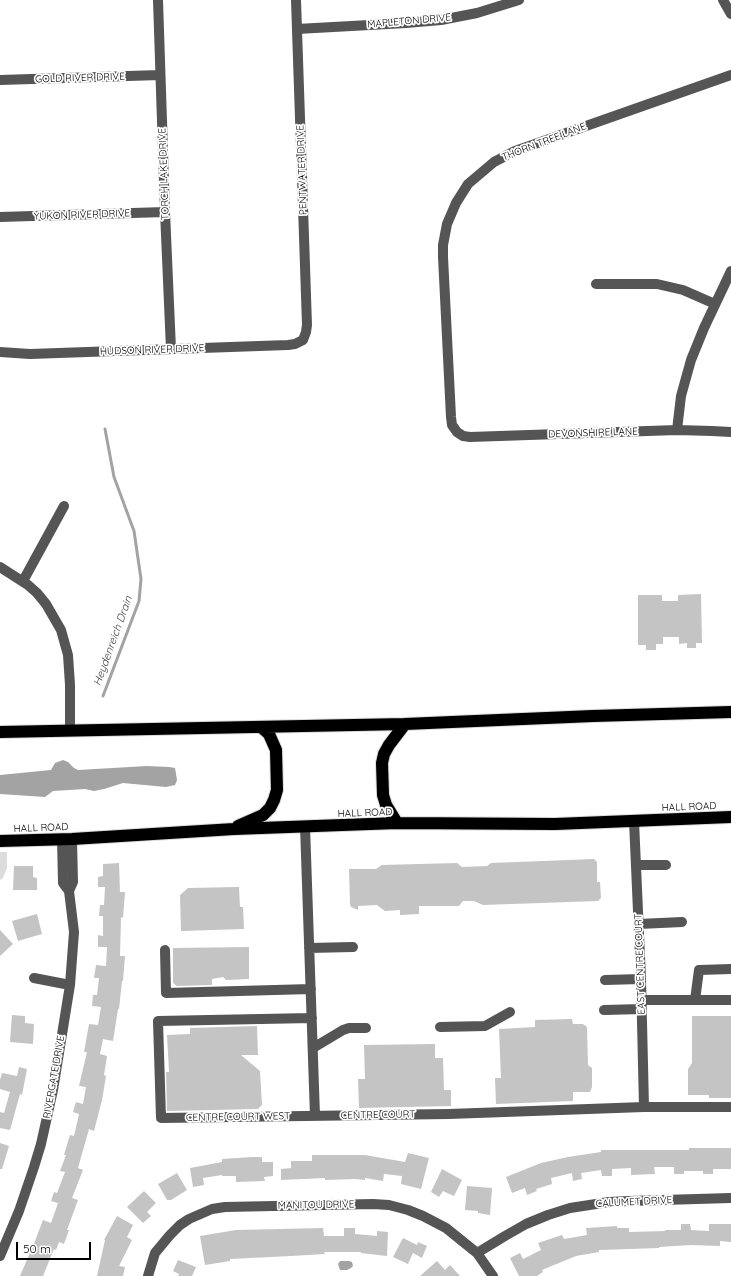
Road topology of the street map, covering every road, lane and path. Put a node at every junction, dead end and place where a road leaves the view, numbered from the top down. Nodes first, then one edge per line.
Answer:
1 (158, 0) edge
2 (296, 0) edge
3 (519, 0) edge
4 (723, 0) edge
5 (731, 14) edge
6 (297, 28) junction
7 (160, 75) junction
8 (731, 75) edge
9 (0, 80) edge
10 (165, 212) junction
11 (0, 218) edge
12 (731, 271) edge
13 (596, 284) dead end
14 (715, 304) junction
15 (303, 340) joint
16 (171, 349) junction
17 (0, 352) edge
18 (677, 430) junction
19 (457, 432) joint
20 (731, 432) edge
21 (64, 506) dead end
22 (0, 567) edge
23 (23, 581) junction
24 (731, 712) edge
25 (405, 724) junction
26 (260, 727) junction
27 (70, 730) junction
28 (0, 732) edge
29 (731, 817) edge
30 (634, 821) junction
31 (397, 824) junction
32 (305, 826) junction
33 (234, 829) junction
34 (67, 839) junction
35 (0, 841) edge
36 (666, 864) dead end
37 (636, 865) junction
38 (682, 922) dead end
39 (639, 924) junction
40 (353, 947) dead end
41 (309, 948) junction
42 (165, 950) dead end
43 (731, 969) edge
44 (34, 978) dead end
45 (641, 979) junction
46 (605, 980) dead end
47 (70, 984) junction
48 (311, 989) junction
49 (695, 1000) junction
50 (731, 1000) edge
51 (642, 1004) junction
52 (604, 1010) dead end
53 (510, 1012) dead end
54 (312, 1018) junction
55 (440, 1027) dead end
56 (366, 1028) dead end
57 (313, 1048) junction
58 (644, 1107) junction
59 (731, 1107) edge
60 (314, 1116) junction
61 (731, 1198) edge
62 (477, 1253) junction
63 (0, 1256) edge
64 (148, 1276) edge
65 (493, 1276) edge

1 - 7 street, TORCH LAKE DRIVE
2 - 6 street, PENTWATER DRIVE
3 - 6 street, MAPLETON DRIVE
4 - 5 street
6 - 15 street, PENTWATER DRIVE
7 - 9 street, GOLD RIVER DRIVE
7 - 10 street, TORCH LAKE DRIVE
8 - 19 street, THORN TREE LANE
10 - 11 street, YUKON RIVER DRIVE
10 - 16 street, TORCH LAKE DRIVE
12 - 14 street
13 - 14 street
14 - 18 street
15 - 16 street, HUDSON RIVER DRIVE
16 - 17 street, HUDSON RIVER DRIVE
18 - 19 street, DEVONSHIRE LANE
18 - 20 street, DEVONSHIRE LANE
21 - 23 street
22 - 23 street
23 - 27 street
24 - 25 highway
25 - 26 highway
25 - 31 highway
26 - 27 highway
26 - 33 highway
27 - 28 highway
29 - 30 highway, HALL ROAD
30 - 31 highway, HALL ROAD
30 - 37 street, EAST CENTRE COURT
31 - 32 highway, HALL ROAD
32 - 33 highway, HALL ROAD
32 - 41 street
33 - 34 highway, HALL ROAD
34 - 35 highway, HALL ROAD
34 - 47 street, RIVERGATE DRIVE
36 - 37 street
37 - 39 street, EAST CENTRE COURT
38 - 39 street
39 - 45 street, EAST CENTRE COURT
40 - 41 street
41 - 48 street
42 - 48 street
43 - 49 street
44 - 47 street
45 - 46 street
45 - 51 street, EAST CENTRE COURT
47 - 63 street, RIVERGATE DRIVE
48 - 54 street
49 - 50 street
49 - 51 street
51 - 52 street
51 - 58 street, EAST CENTRE COURT
53 - 55 street
54 - 57 street
54 - 60 street, CENTRE COURT WEST
56 - 57 street
57 - 60 street
58 - 59 street, CENTRE COURT
58 - 60 street, CENTRE COURT
61 - 62 street, CALUMET DRIVE
62 - 64 street, MANITOU DRIVE
62 - 65 street, MANITOU DRIVE

